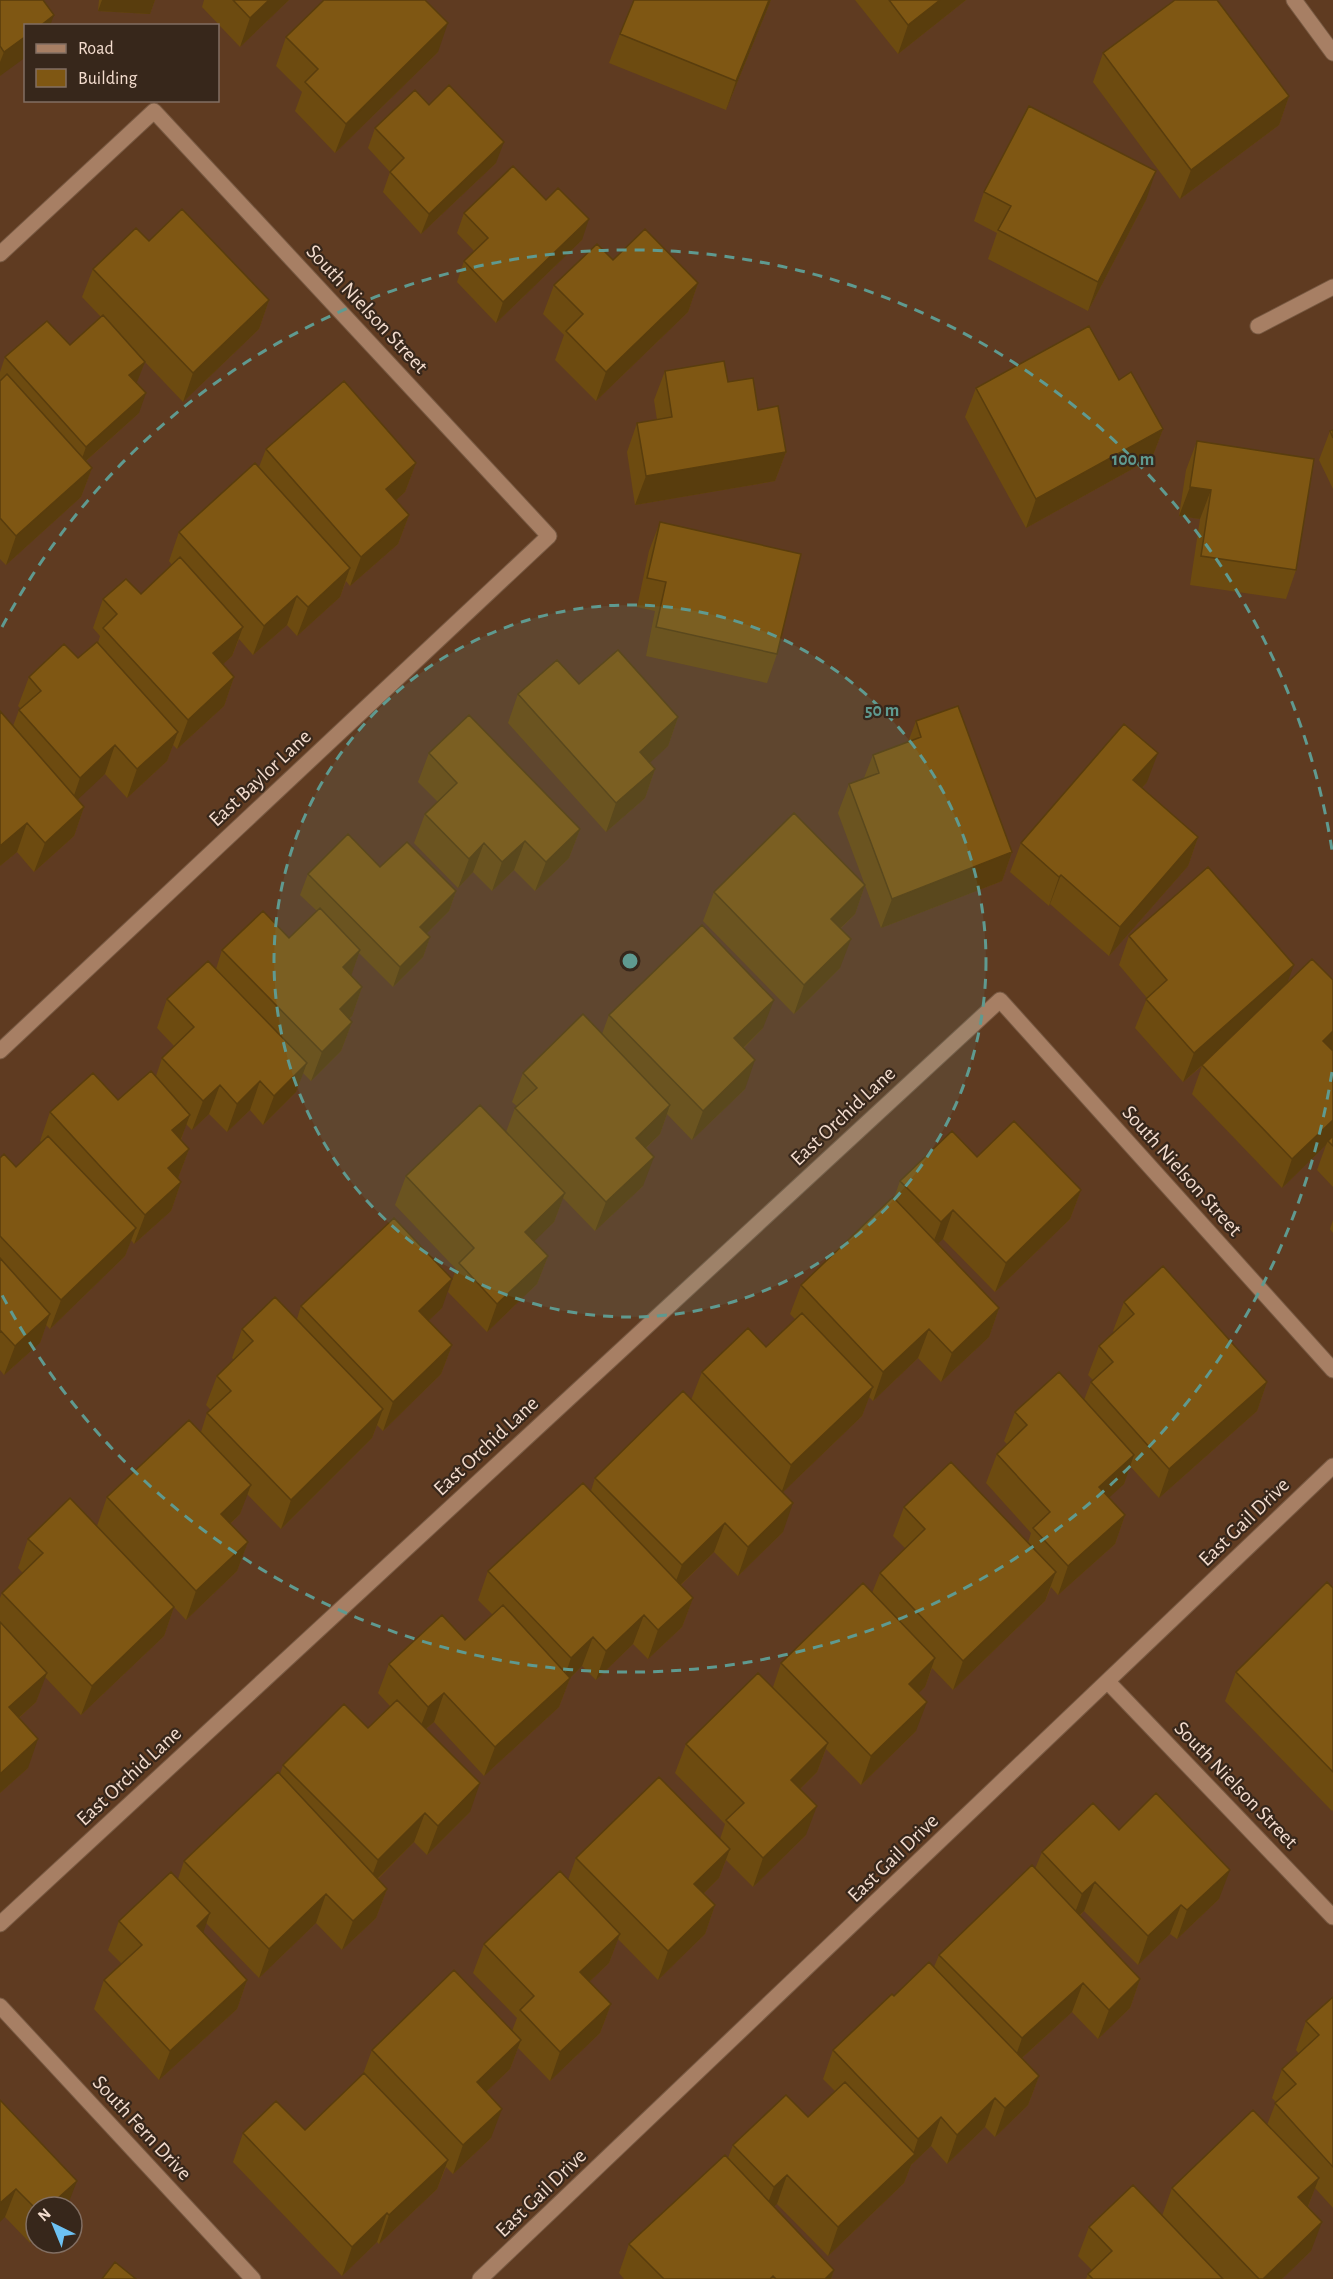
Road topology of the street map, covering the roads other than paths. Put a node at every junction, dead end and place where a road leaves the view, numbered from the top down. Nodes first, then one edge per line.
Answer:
1 (1294, 0) edge
2 (1333, 53) edge
3 (0, 254) edge
4 (1333, 287) edge
5 (1258, 326) dead end
6 (549, 536) joint
7 (1000, 1000) joint
8 (0, 1051) edge
9 (1333, 1370) edge
10 (1333, 1466) edge
11 (1108, 1682) junction
12 (1333, 1917) edge
13 (0, 1924) edge
14 (0, 2006) edge
15 (253, 2279) edge
16 (480, 2279) edge

1 - 2 street
3 - 6 street, South Nielson Street
4 - 5 street
6 - 8 street, East Baylor Lane
7 - 9 street, South Nielson Street
7 - 13 street, East Orchid Lane
10 - 11 street, East Gail Drive
11 - 12 street, South Nielson Street
11 - 16 street, East Gail Drive
14 - 15 street, South Fern Drive

